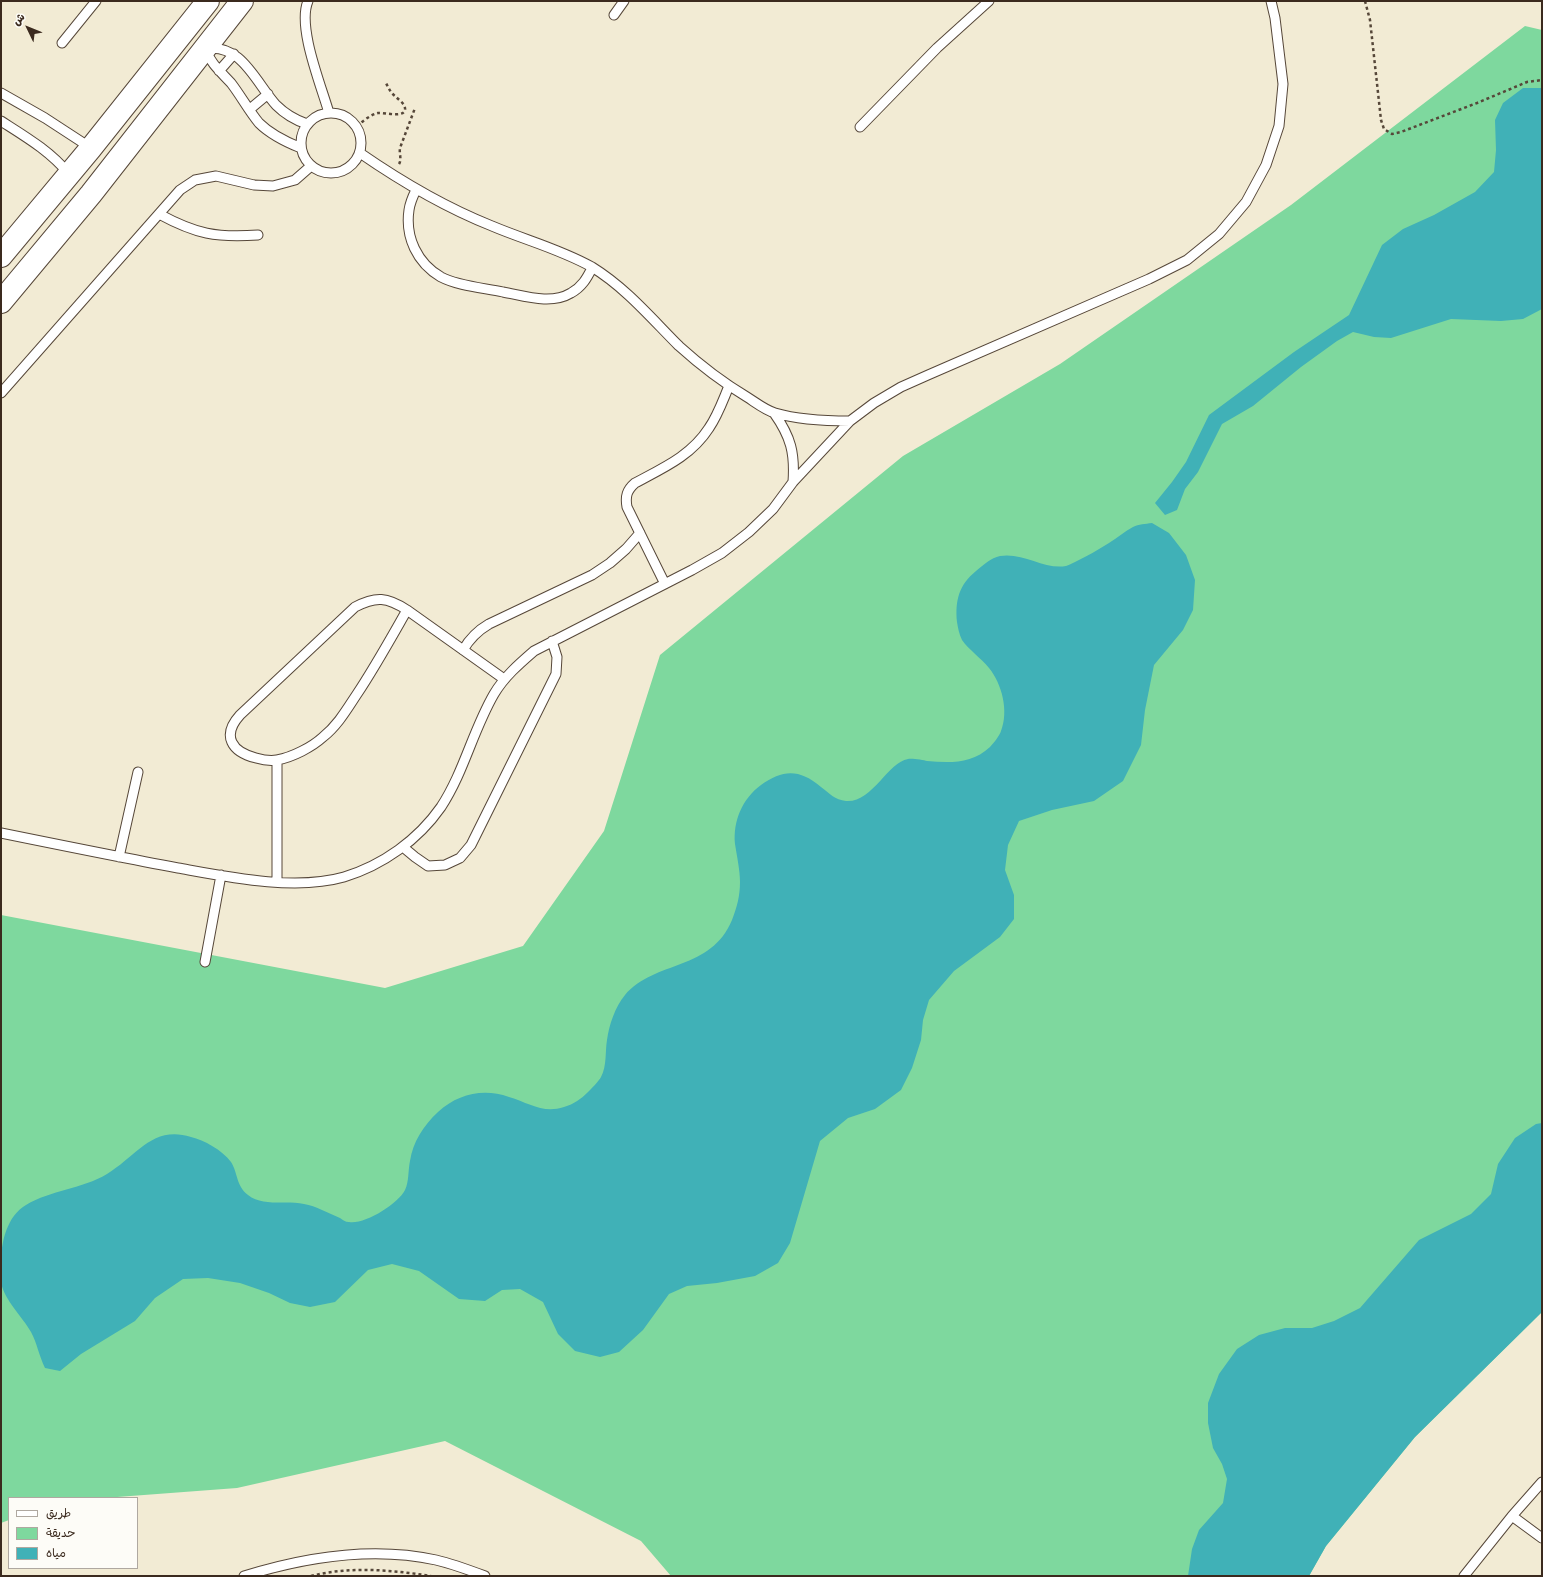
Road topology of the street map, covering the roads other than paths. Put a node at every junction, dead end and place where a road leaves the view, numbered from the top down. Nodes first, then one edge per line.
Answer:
1 (96, 1) edge
2 (208, 1) edge
3 (242, 1) edge
4 (308, 1) edge
5 (624, 1) edge
6 (989, 1) edge
7 (1271, 1) edge
8 (614, 15) dead end
9 (184, 32) junction
10 (62, 44) dead end
11 (205, 49) junction
12 (234, 54) junction
13 (219, 71) junction
14 (1, 93) edge
15 (268, 94) junction
16 (250, 109) junction
17 (329, 113) junction
18 (1, 121) edge
19 (307, 124) junction
20 (860, 127) dead end
21 (92, 148) junction
22 (301, 148) junction
23 (360, 153) junction
24 (311, 166) junction
25 (70, 174) junction
26 (416, 190) junction
27 (159, 214) junction
28 (258, 235) dead end
29 (1, 256) edge
30 (592, 268) junction
31 (1, 302) edge
32 (729, 386) junction
33 (1, 393) edge
34 (774, 413) junction
35 (850, 421) junction
36 (793, 482) junction
37 (640, 533) junction
38 (665, 584) junction
39 (407, 610) junction
40 (552, 641) junction
41 (463, 650) junction
42 (504, 679) junction
43 (277, 760) junction
44 (138, 772) dead end
45 (1, 834) edge
46 (403, 847) junction
47 (120, 857) junction
48 (221, 875) junction
49 (277, 882) junction
50 (205, 962) dead end
51 (1542, 1482) edge
52 (1512, 1516) junction
53 (1542, 1538) edge
54 (244, 1576) edge
55 (485, 1576) edge
56 (1464, 1576) edge

1 - 10 lane
2 - 9 street
3 - 11 street
4 - 17 lane
5 - 8 lane
6 - 20 lane
7 - 35 lane
9 - 11 street
9 - 21 street
11 - 12 lane
11 - 13 lane
11 - 31 street
12 - 13 lane
12 - 15 lane
13 - 16 lane
14 - 21 lane
15 - 16 lane
15 - 19 lane
16 - 22 lane
17 - 19 lane
17 - 23 lane
18 - 25 lane
19 - 22 lane
21 - 25 street
22 - 24 lane
23 - 24 lane
23 - 26 lane
24 - 27 lane
25 - 29 street
26 - 30 lane
26 - 30 lane
27 - 28 lane
27 - 33 lane
30 - 32 lane
32 - 34 lane
32 - 37 lane
34 - 35 lane
34 - 36 lane
35 - 36 lane
36 - 38 lane
37 - 38 lane
37 - 41 lane
38 - 40 lane
39 - 41 lane
39 - 43 lane
39 - 43 lane
40 - 42 lane
40 - 46 lane
41 - 42 lane
42 - 46 lane
43 - 49 lane
44 - 47 lane
45 - 47 lane
46 - 49 lane
47 - 48 lane
48 - 49 lane
48 - 50 lane
51 - 52 lane
52 - 53 lane
52 - 56 lane
54 - 55 lane

